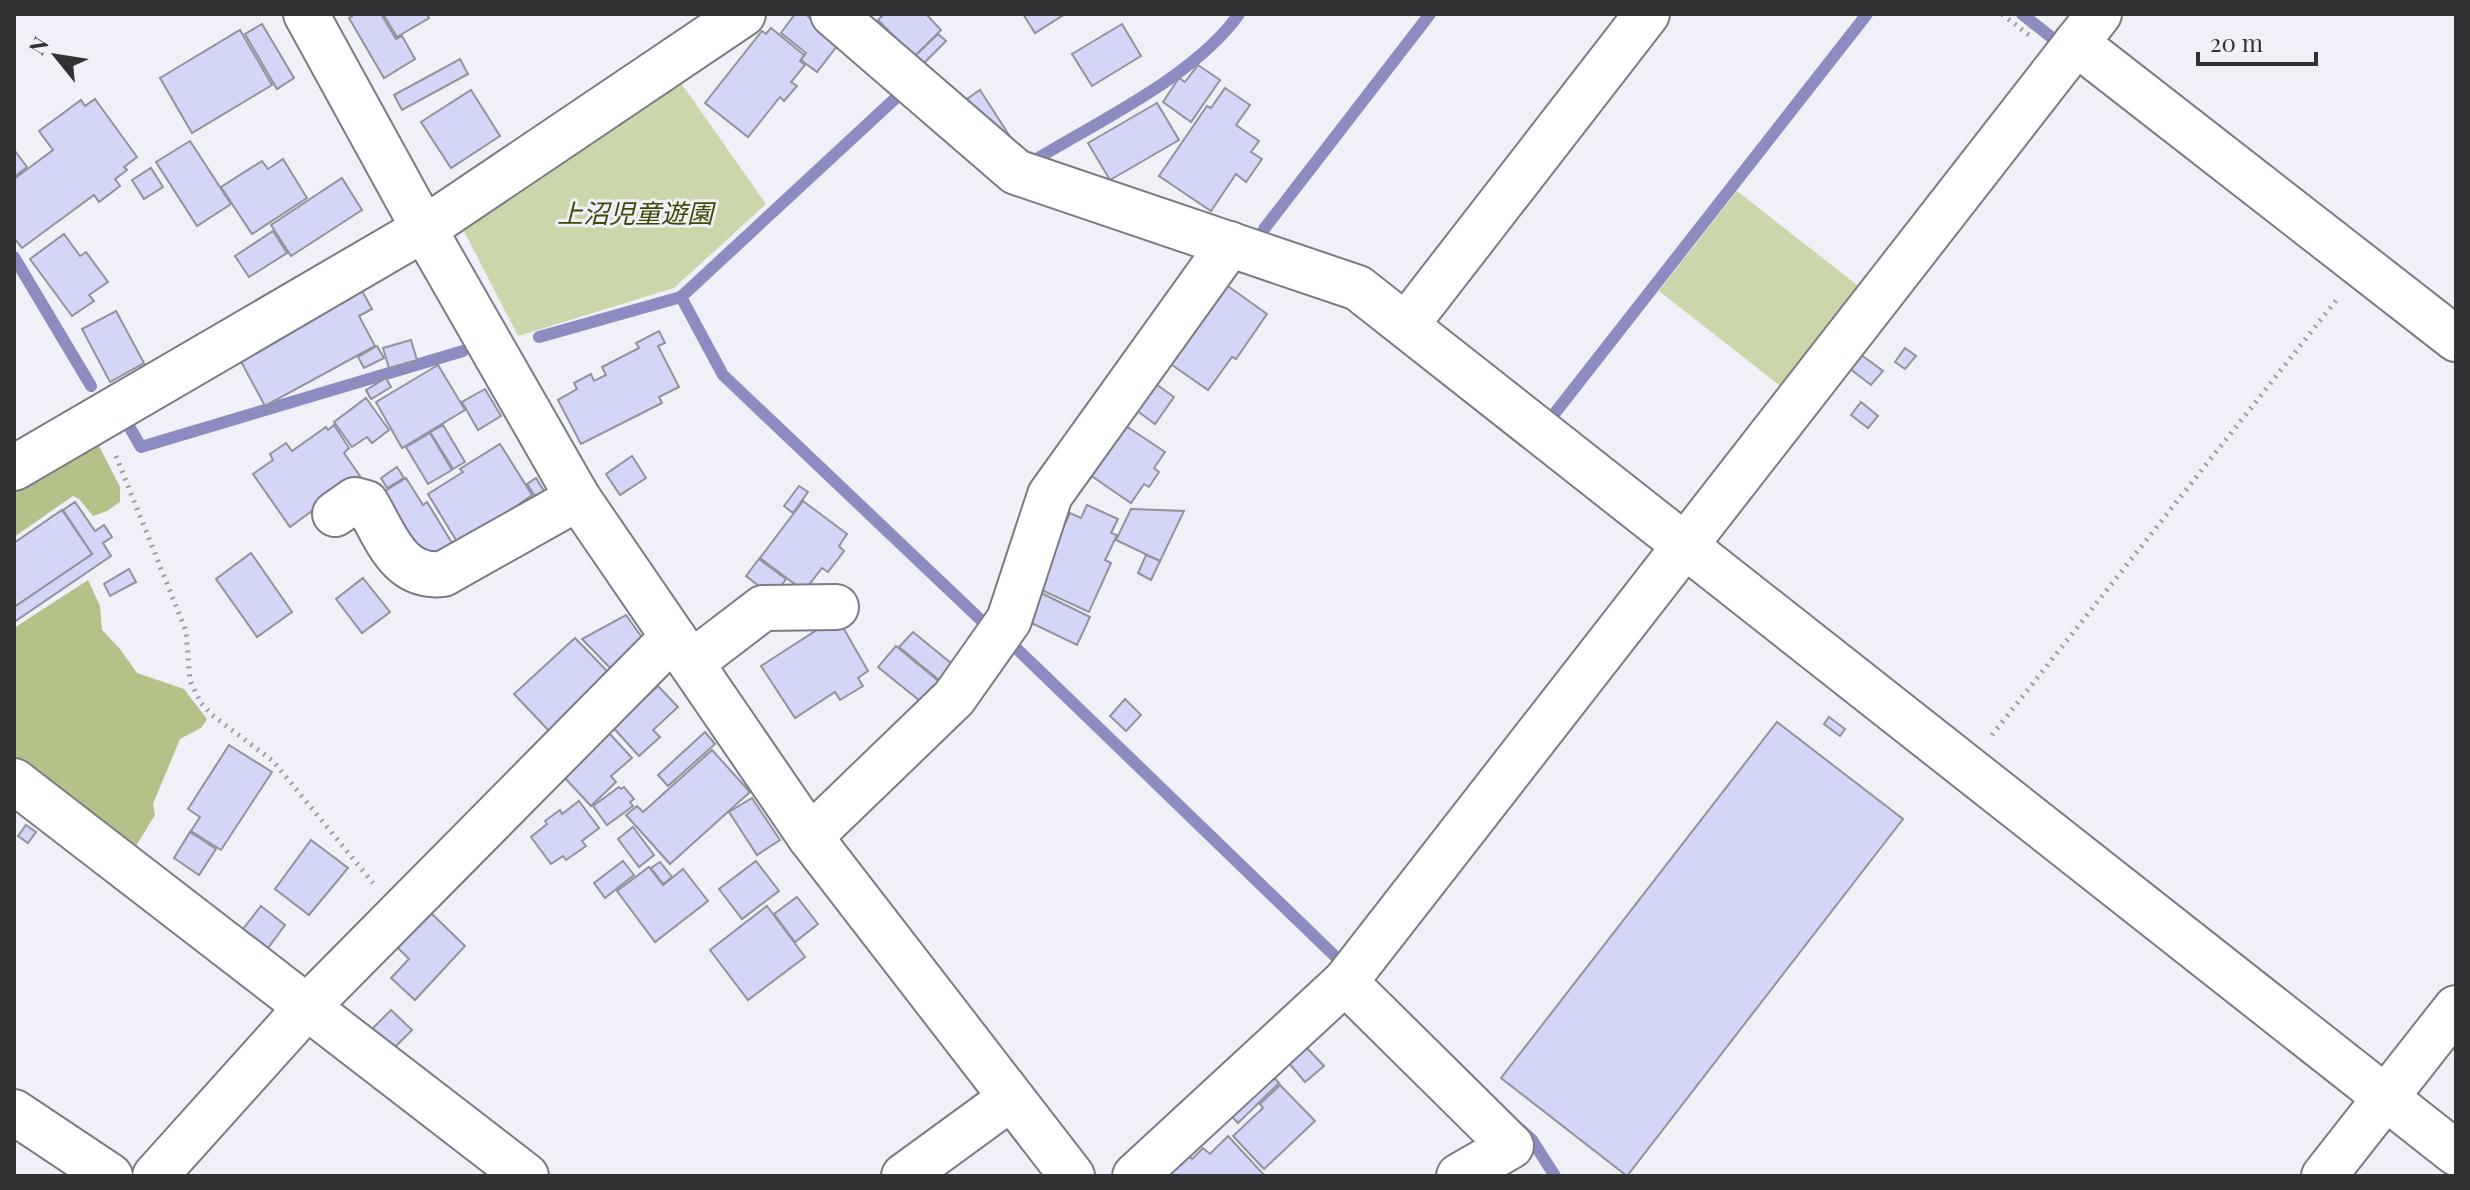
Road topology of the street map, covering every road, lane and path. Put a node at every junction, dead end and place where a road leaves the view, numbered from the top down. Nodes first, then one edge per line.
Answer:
1 (306, 14) edge
2 (743, 14) edge
3 (833, 14) edge
4 (1647, 14) edge
5 (2077, 27) edge
6 (424, 229) junction
7 (1230, 244) junction
8 (2339, 296) dead end
9 (1406, 325) junction
10 (2456, 339) edge
11 (101, 417) junction
12 (14, 468) edge
13 (578, 498) junction
14 (335, 514) dead end
15 (1685, 546) junction
16 (836, 607) dead end
17 (682, 650) junction
18 (1966, 768) junction
19 (14, 781) edge
20 (810, 837) junction
21 (399, 915) junction
22 (1345, 982) junction
23 (306, 1008) junction
24 (2456, 1008) edge
25 (1011, 1098) junction
26 (2386, 1098) junction
27 (14, 1112) edge
28 (2456, 1153) edge
29 (110, 1176) edge
30 (155, 1176) edge
31 (526, 1176) edge
32 (904, 1176) edge
33 (1072, 1176) edge
34 (1135, 1176) edge
35 (1459, 1176) edge
36 (2324, 1176) edge

1 - 6 street
2 - 6 street
3 - 7 street
4 - 9 street
5 - 10 street
5 - 15 street
6 - 11 street
6 - 13 street
7 - 9 street
7 - 20 street
8 - 18 path
9 - 15 street
11 - 12 street
11 - 21 path
13 - 14 street
13 - 17 street
15 - 18 street
15 - 22 street
16 - 17 street
17 - 20 street
17 - 21 street
18 - 26 street
19 - 23 street
20 - 25 street
21 - 23 street
22 - 34 street
22 - 35 street
23 - 30 street
23 - 31 street
24 - 26 street
25 - 32 street
25 - 33 street
26 - 28 street
26 - 36 street
27 - 29 street

